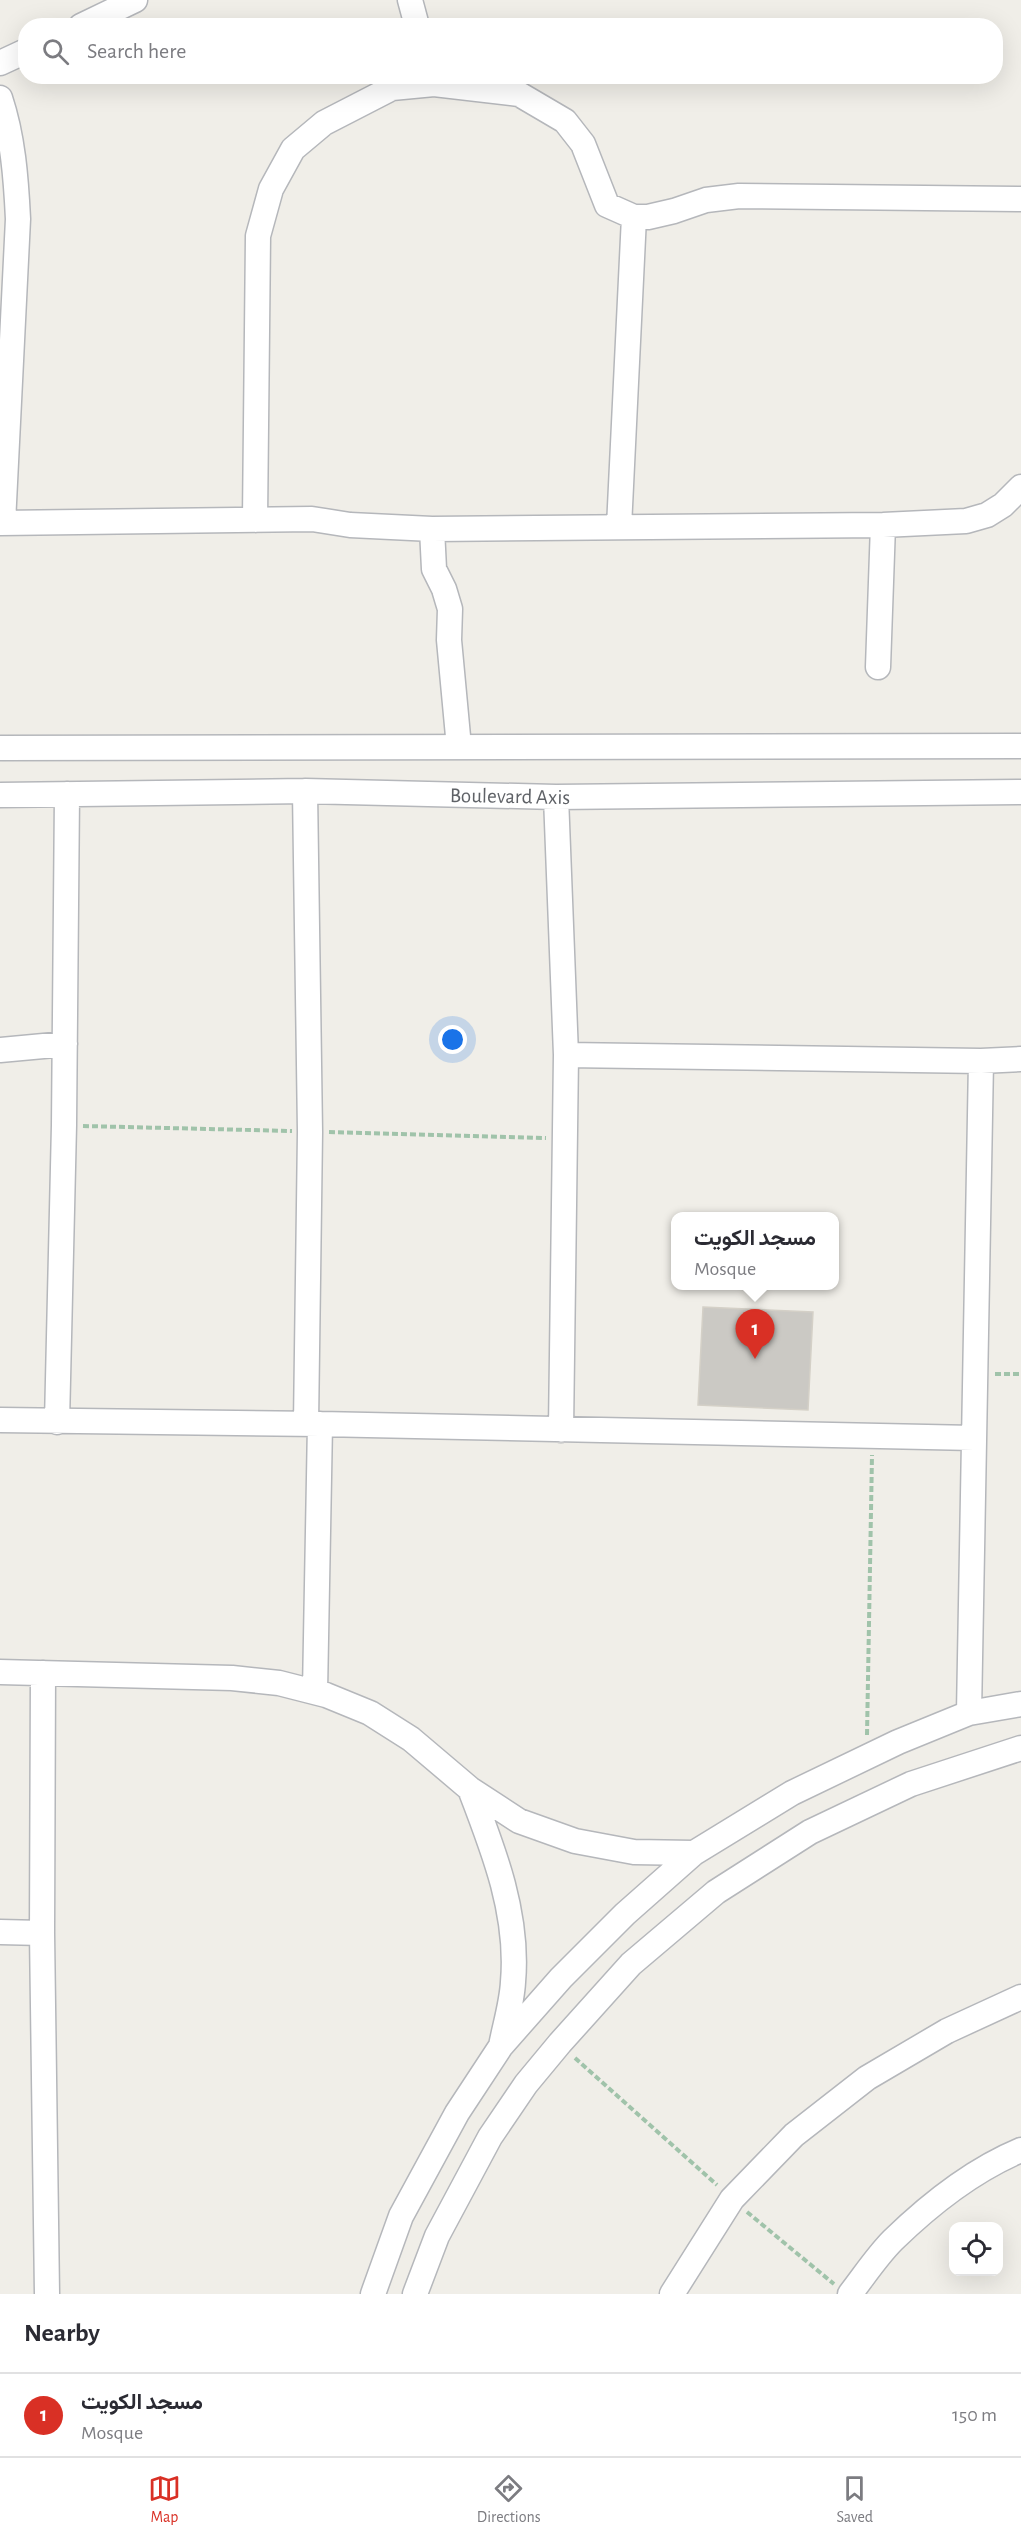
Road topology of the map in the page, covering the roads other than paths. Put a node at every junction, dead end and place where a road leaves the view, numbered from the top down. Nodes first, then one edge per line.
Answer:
1 (135, 0) edge
2 (410, 0) edge
3 (98, 18) edge
4 (415, 18) edge
5 (18, 55) edge
6 (0, 63) edge
7 (412, 84) edge
8 (458, 84) edge
9 (0, 98) edge
10 (1021, 200) edge
11 (634, 217) junction
12 (1021, 487) edge
13 (255, 520) junction
14 (1, 523) edge
15 (883, 525) junction
16 (619, 527) junction
17 (432, 529) junction
18 (878, 667) dead end
19 (1021, 746) edge
20 (459, 747) junction
21 (0, 748) edge
22 (305, 791) junction
23 (1021, 792) edge
24 (68, 794) junction
25 (0, 795) edge
26 (556, 797) junction
27 (65, 1044) junction
28 (0, 1050) edge
29 (566, 1055) junction
30 (1021, 1059) edge
31 (981, 1061) junction
32 (0, 1420) edge
33 (57, 1422) junction
34 (313, 1424) junction
35 (561, 1430) junction
36 (974, 1438) junction
37 (0, 1672) edge
38 (43, 1672) junction
39 (315, 1692) junction
40 (1021, 1704) edge
41 (969, 1713) junction
42 (1021, 1748) edge
43 (470, 1789) junction
44 (694, 1853) junction
45 (0, 1932) edge
46 (42, 1933) junction
47 (1021, 1997) edge
48 (501, 2046) junction
49 (1021, 2150) edge
50 (843, 2290) edge
51 (47, 2294) edge
52 (373, 2294) edge
53 (415, 2294) edge
54 (672, 2294) edge

1 - 3 street
2 - 4 street
5 - 6 street
7 - 13 street
8 - 11 street
9 - 14 street
10 - 11 street
11 - 16 street
12 - 15 street
13 - 14 street
13 - 17 street
15 - 16 street
15 - 18 street
16 - 17 street
17 - 20 street
19 - 20 street
20 - 21 street
22 - 24 street, Boulevard Axis
22 - 26 street, Boulevard Axis
22 - 34 street
23 - 26 street, Boulevard Axis
24 - 25 street, Boulevard Axis
24 - 27 street
26 - 29 street
27 - 28 street
27 - 33 street
29 - 31 street
29 - 35 street
30 - 31 street
31 - 36 street
32 - 33 street
33 - 34 street
34 - 35 street
34 - 39 street
35 - 36 street
36 - 41 street
37 - 38 street
38 - 39 street
38 - 46 street
39 - 43 street
40 - 41 street
41 - 44 street
42 - 53 street
43 - 44 street
43 - 48 street
44 - 48 street
45 - 46 street
46 - 51 street
47 - 54 street
48 - 52 street
49 - 50 street

